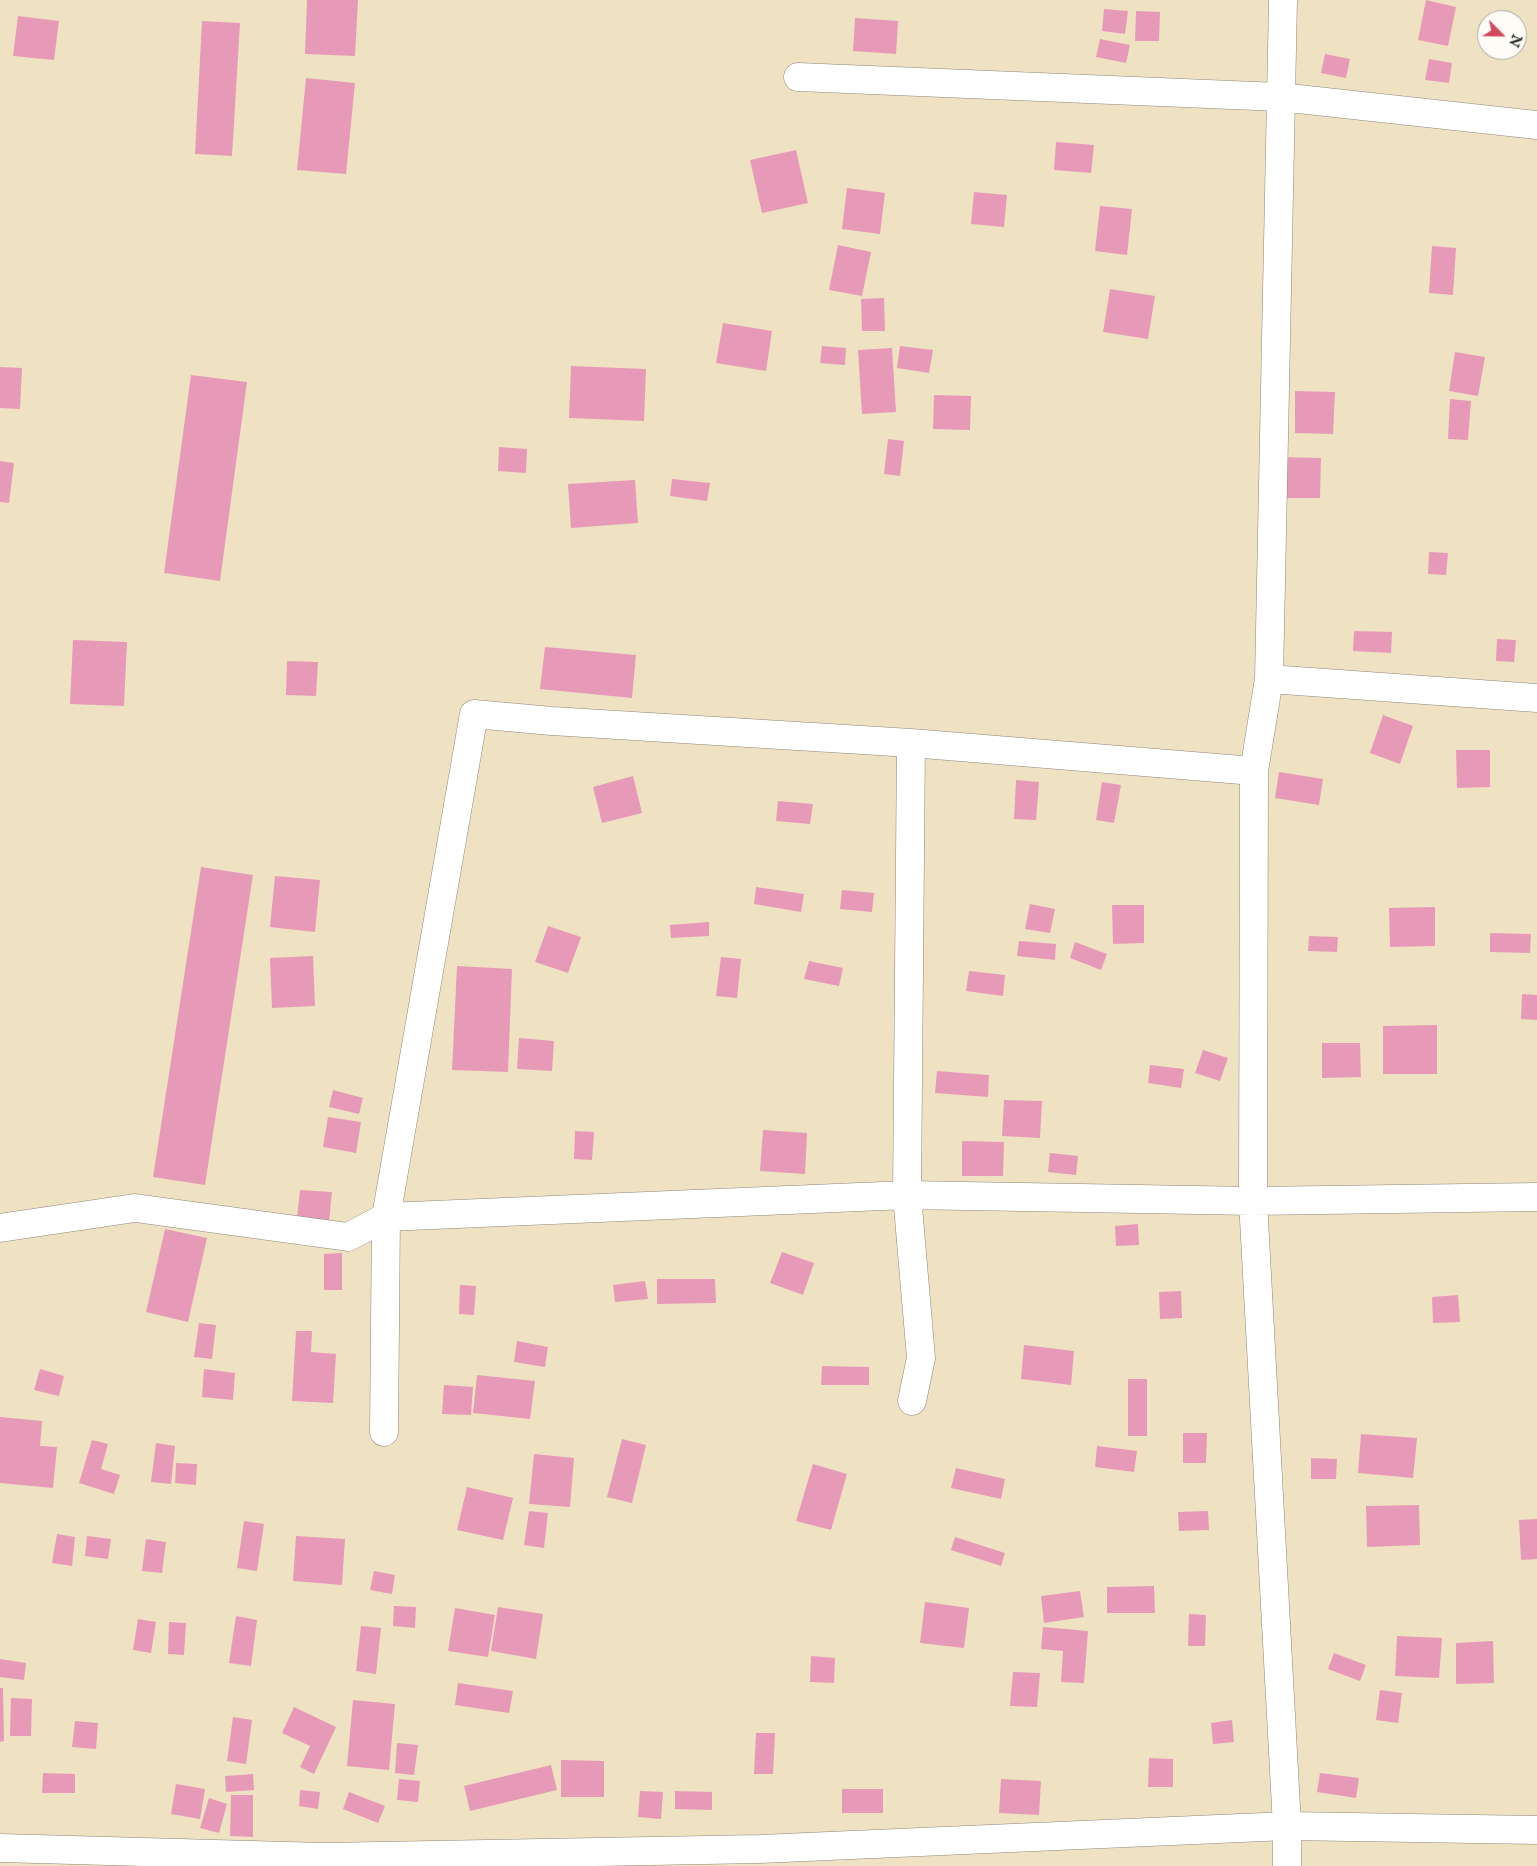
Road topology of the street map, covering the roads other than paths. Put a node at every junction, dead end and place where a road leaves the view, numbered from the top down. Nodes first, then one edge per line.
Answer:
1 (1282, 0) edge
2 (798, 77) dead end
3 (1280, 97) junction
4 (1537, 125) edge
5 (1269, 680) junction
6 (1537, 698) edge
7 (911, 743) junction
8 (1254, 771) junction
9 (907, 1195) junction
10 (1537, 1197) edge
11 (1253, 1201) junction
12 (386, 1217) junction
13 (0, 1228) edge
14 (912, 1401) dead end
15 (384, 1432) dead end
16 (1287, 1826) junction
17 (1537, 1830) edge
18 (0, 1848) edge
19 (652, 1858) edge
20 (1287, 1866) edge

1 - 3 street
2 - 3 street
3 - 4 street
3 - 5 street
5 - 6 street
5 - 8 street
7 - 8 street
7 - 9 street
7 - 12 street
8 - 11 street
9 - 11 street
9 - 12 street
9 - 14 street
10 - 11 street
11 - 16 street
12 - 13 street
12 - 15 street
16 - 17 street
16 - 19 street
16 - 20 street
18 - 19 street

